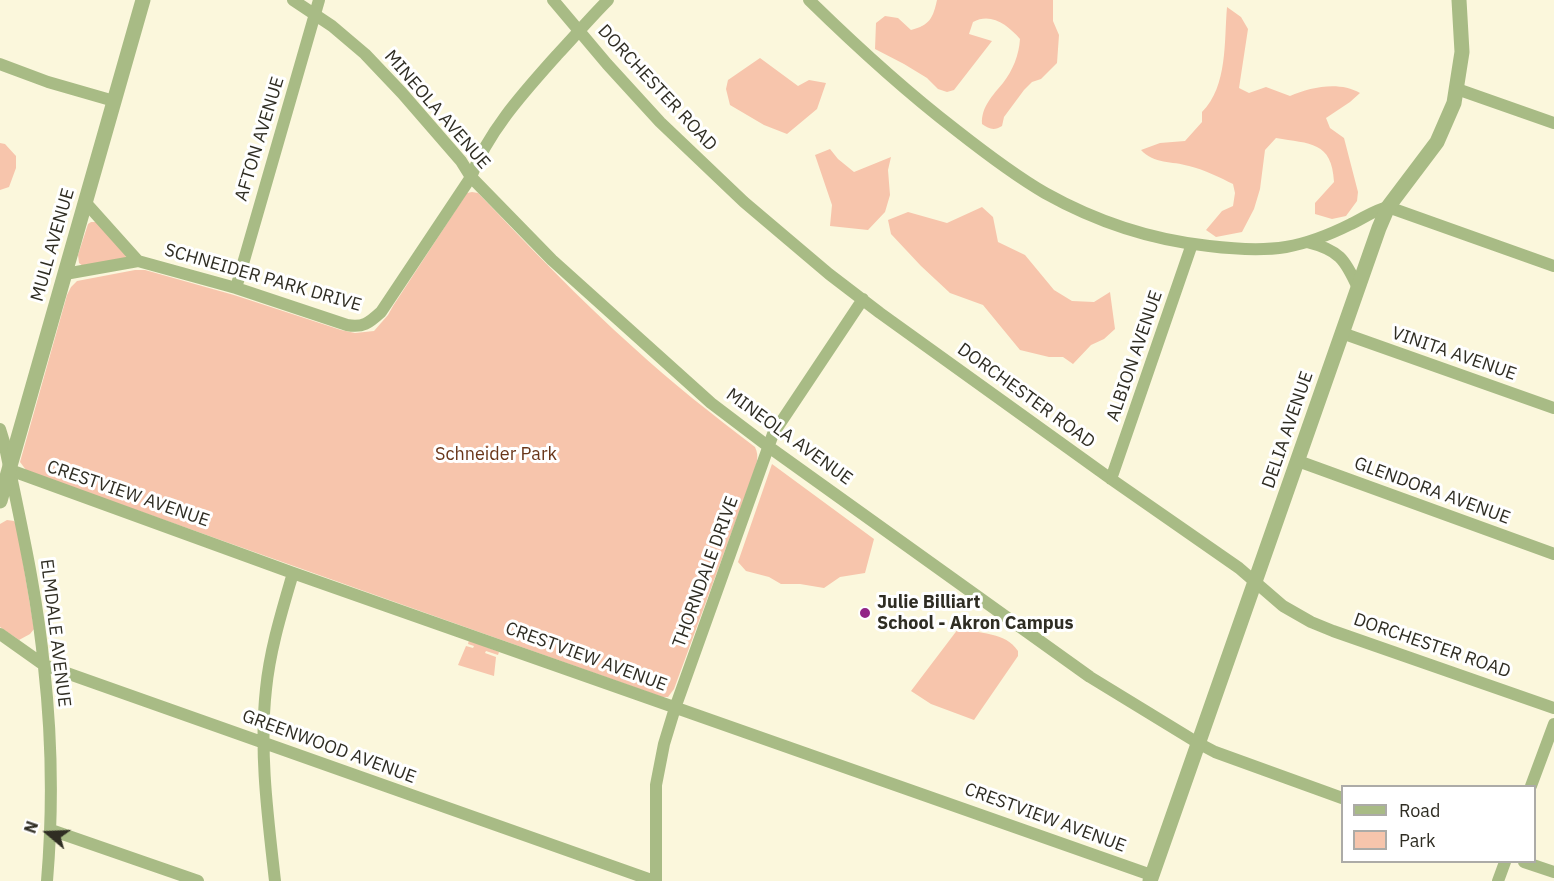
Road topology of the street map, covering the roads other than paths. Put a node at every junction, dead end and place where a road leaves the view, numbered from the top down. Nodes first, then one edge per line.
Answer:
1 (143, 0) edge
2 (293, 0) edge
3 (319, 0) edge
4 (553, 0) edge
5 (608, 0) edge
6 (809, 0) edge
7 (1459, 0) edge
8 (315, 13) junction
9 (579, 31) junction
10 (0, 64) edge
11 (1457, 89) junction
12 (114, 101) junction
13 (1554, 123) edge
14 (471, 177) junction
15 (86, 203) junction
16 (1388, 207) junction
17 (1305, 242) junction
18 (1192, 244) junction
19 (138, 261) junction
20 (1554, 266) edge
21 (65, 274) junction
22 (236, 288) junction
23 (1358, 288) junction
24 (863, 299) junction
25 (1342, 333) junction
26 (1554, 408) edge
27 (0, 429) edge
28 (769, 447) junction
29 (1298, 460) junction
30 (10, 470) junction
31 (1111, 479) junction
32 (0, 501) edge
33 (1554, 554) edge
34 (293, 573) junction
35 (1255, 581) junction
36 (0, 634) edge
37 (44, 665) junction
38 (675, 708) junction
39 (1554, 708) edge
40 (1554, 724) edge
41 (264, 743) junction
42 (1198, 743) junction
43 (1532, 785) edge
44 (1341, 798) edge
45 (51, 830) junction
46 (1504, 863) edge
47 (1529, 863) edge
48 (1554, 872) edge
49 (1151, 878) edge
50 (47, 881) edge
51 (198, 881) edge
52 (275, 881) edge
53 (655, 881) edge
54 (1498, 881) edge

1 - 12 street, MULL AVENUE
2 - 8 street, MINEOLA AVENUE
3 - 8 street, AFTON AVENUE
4 - 9 street, DORCHESTER ROAD
5 - 9 street
6 - 18 street
7 - 11 street, DELIA AVENUE
8 - 14 street, MINEOLA AVENUE
8 - 22 street, AFTON AVENUE
9 - 14 street
9 - 24 street, DORCHESTER ROAD
10 - 12 street
11 - 13 street
11 - 16 street, DELIA AVENUE
12 - 15 street, MULL AVENUE
14 - 22 street, SCHNEIDER PARK DRIVE
14 - 28 street, MINEOLA AVENUE
15 - 19 street, SCHNEIDER PARK DRIVE
15 - 21 street, MULL AVENUE
16 - 17 street
16 - 20 street
16 - 23 street, DELIA AVENUE
17 - 18 street
17 - 23 street
18 - 31 street, ALBION AVENUE
19 - 21 street, SCHNEIDER PARK DRIVE
19 - 22 street, SCHNEIDER PARK DRIVE
21 - 30 street, MULL AVENUE
23 - 25 street, DELIA AVENUE
24 - 28 street, THORNDALE DRIVE
24 - 31 street, DORCHESTER ROAD
25 - 26 street, VINITA AVENUE
25 - 29 street, DELIA AVENUE
27 - 30 street, ELMDALE AVENUE
28 - 38 street, THORNDALE DRIVE
28 - 42 street, MINEOLA AVENUE
29 - 33 street, GLENDORA AVENUE
29 - 35 street, DELIA AVENUE
30 - 32 street, MULL AVENUE
30 - 34 street, CRESTVIEW AVENUE
30 - 37 street, ELMDALE AVENUE
31 - 35 street, DORCHESTER ROAD
34 - 38 street, CRESTVIEW AVENUE
34 - 41 street
35 - 39 street, DORCHESTER ROAD
35 - 42 street, DELIA AVENUE
36 - 37 street, GREENWOOD AVENUE
37 - 41 street, GREENWOOD AVENUE
37 - 45 street, ELMDALE AVENUE
38 - 49 street, CRESTVIEW AVENUE
38 - 53 street, THORNDALE DRIVE
40 - 43 street
41 - 52 street
41 - 53 street, GREENWOOD AVENUE
42 - 44 street, MINEOLA AVENUE
42 - 49 street, DELIA AVENUE
45 - 50 street, ELMDALE AVENUE
45 - 51 street
46 - 54 street
47 - 48 street

